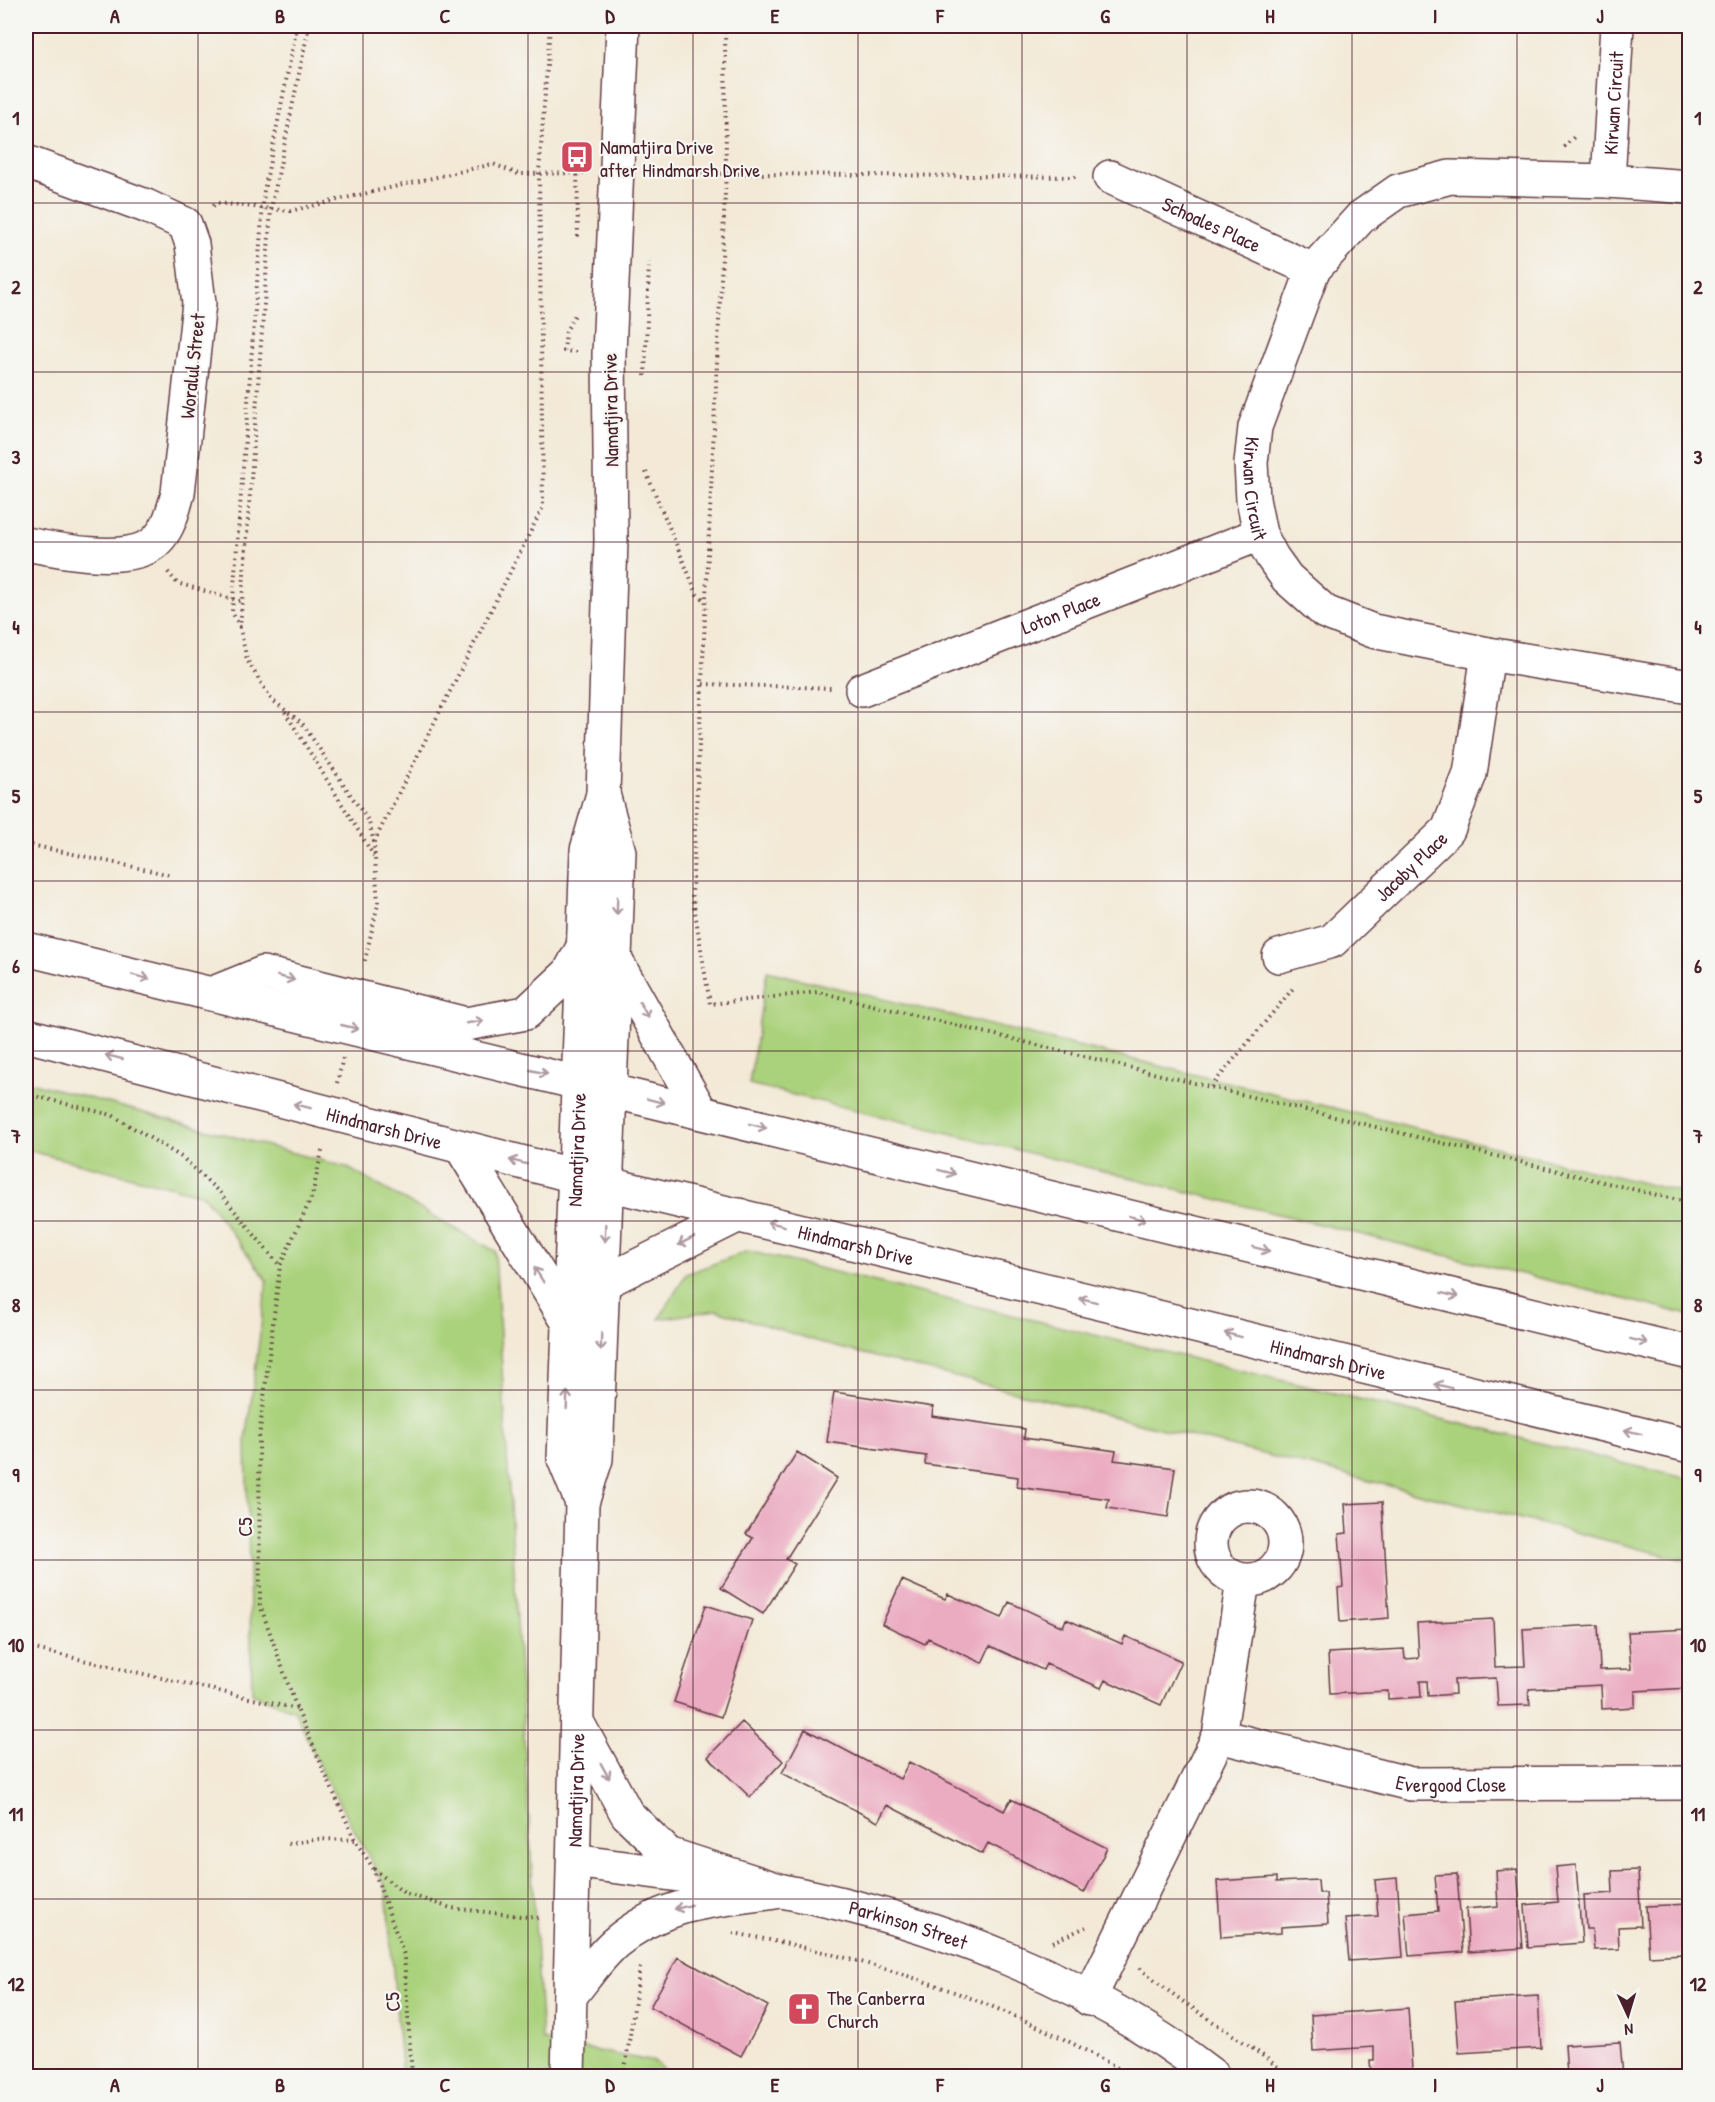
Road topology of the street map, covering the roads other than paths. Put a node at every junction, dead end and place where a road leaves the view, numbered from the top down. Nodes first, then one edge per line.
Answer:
1 (623, 26) edge
2 (1617, 26) edge
3 (26, 162) edge
4 (1110, 177) road end
5 (1608, 181) junction
6 (1689, 187) edge
7 (1313, 270) junction
8 (1260, 534) junction
9 (26, 544) edge
10 (1488, 654) junction
11 (1689, 687) edge
12 (862, 690) road end
13 (603, 794) junction
14 (584, 947) junction
15 (26, 949) edge
16 (1279, 956) dead end
17 (615, 959) junction
18 (211, 994) junction
19 (26, 1035) edge
20 (579, 1082) junction
21 (610, 1089) junction
22 (701, 1112) junction
23 (461, 1147) junction
24 (575, 1176) junction
25 (607, 1183) junction
26 (739, 1215) junction
27 (603, 1283) junction
28 (570, 1324) junction
29 (1689, 1353) edge
30 (1689, 1446) edge
31 (582, 1503) junction
32 (1243, 1581) dead end
33 (576, 1720) junction
34 (1219, 1736) junction
35 (1689, 1783) edge
36 (574, 1861) junction
37 (782, 1891) junction
38 (570, 1996) junction
39 (1089, 1999) junction
40 (568, 2076) edge
41 (1213, 2076) edge

1 - 13 main road, Namatjira Drive
2 - 5 main road, Kirwan Circuit
3 - 9 main road, Woralul Street
4 - 7 main road, Schoales Place
5 - 6 main road, Kirwan Circuit
5 - 7 main road, Kirwan Circuit
7 - 8 main road, Kirwan Circuit
8 - 10 main road, Kirwan Circuit
8 - 12 main road, Loton Place
10 - 11 main road, Kirwan Circuit
10 - 16 main road, Jacoby Place
13 - 14 main road, Namatjira Drive
13 -> 17 main road, Namatjira Drive
18 -> 14 main road
14 - 20 main road, Namatjira Drive
15 -> 18 main road
17 - 21 main road, Namatjira Drive
17 -> 22 main road
18 -> 20 main road
23 -> 19 main road, Hindmarsh Drive
20 - 21 main road
20 - 24 main road, Namatjira Drive
21 -> 22 main road
21 - 25 main road, Namatjira Drive
22 -> 29 main road
24 -> 23 main road, Hindmarsh Drive
28 -> 23 main road
24 - 25 main road, Hindmarsh Drive
24 - 28 main road, Namatjira Drive
25 - 26 main road, Hindmarsh Drive
25 -> 27 main road, Namatjira Drive
26 -> 27 main road
30 -> 26 main road, Hindmarsh Drive
27 -> 31 main road, Namatjira Drive
31 -> 28 main road, Namatjira Drive
31 - 33 main road, Namatjira Drive
32 - 34 main road
33 - 36 main road, Namatjira Drive
33 -> 37 main road
34 - 35 main road, Evergood Close
34 - 39 main road
36 - 37 main road, Parkinson Street
36 - 38 main road, Namatjira Drive
37 -> 38 main road
37 - 39 main road, Parkinson Street
38 - 40 main road, Namatjira Drive
39 - 41 main road, Parkinson Street

